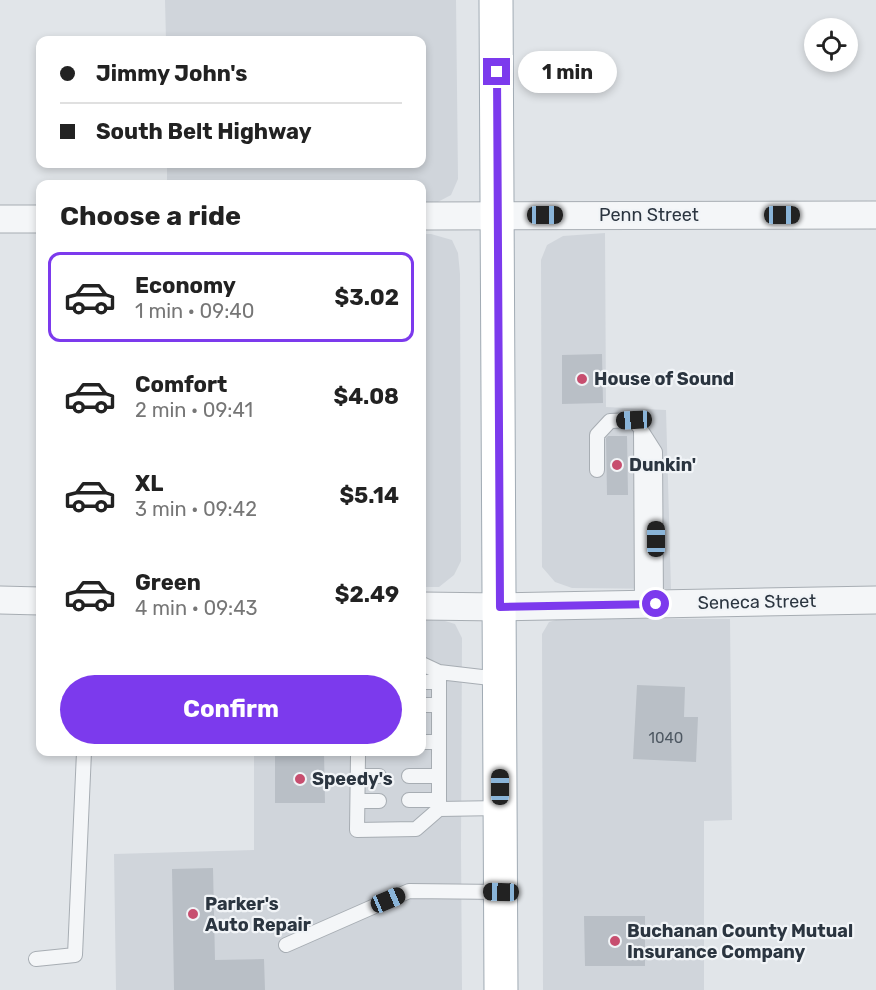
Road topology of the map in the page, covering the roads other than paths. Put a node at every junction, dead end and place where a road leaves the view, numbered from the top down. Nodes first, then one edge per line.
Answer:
1 (496, 0) edge
2 (498, 215) junction
3 (876, 215) edge
4 (426, 216) edge
5 (0, 219) edge
6 (36, 219) edge
7 (597, 470) dead end
8 (0, 600) edge
9 (876, 600) edge
10 (36, 601) edge
11 (649, 604) junction
12 (426, 606) edge
13 (500, 607) junction
14 (426, 667) edge
15 (439, 677) junction
16 (500, 679) junction
17 (426, 681) edge
18 (426, 705) edge
19 (439, 705) junction
20 (426, 742) edge
21 (439, 742) junction
22 (84, 756) edge
23 (358, 756) dead end
24 (358, 776) junction
25 (379, 776) dead end
26 (409, 776) dead end
27 (439, 776) junction
28 (410, 800) dead end
29 (358, 801) junction
30 (379, 801) dead end
31 (439, 805) junction
32 (500, 808) junction
33 (501, 892) junction
34 (286, 945) dead end
35 (36, 959) dead end
36 (501, 990) edge

1 - 2 main road
2 - 3 street, Penn Street
2 - 4 street, Penn Street
2 - 13 main road
5 - 6 street
7 - 11 lane
8 - 10 street
9 - 11 street, Seneca Street
11 - 13 street, Seneca Street
12 - 13 street, Seneca Street
13 - 16 main road
14 - 15 lane
15 - 16 lane
15 - 17 lane
15 - 19 lane
16 - 32 main road
18 - 19 lane
19 - 21 lane
20 - 21 lane
21 - 27 lane
22 - 35 lane
23 - 24 lane
24 - 25 lane
24 - 29 lane
26 - 27 lane
27 - 31 lane
28 - 31 lane
29 - 30 lane
29 - 31 lane
31 - 32 lane
32 - 33 main road
33 - 34 lane
33 - 36 main road

